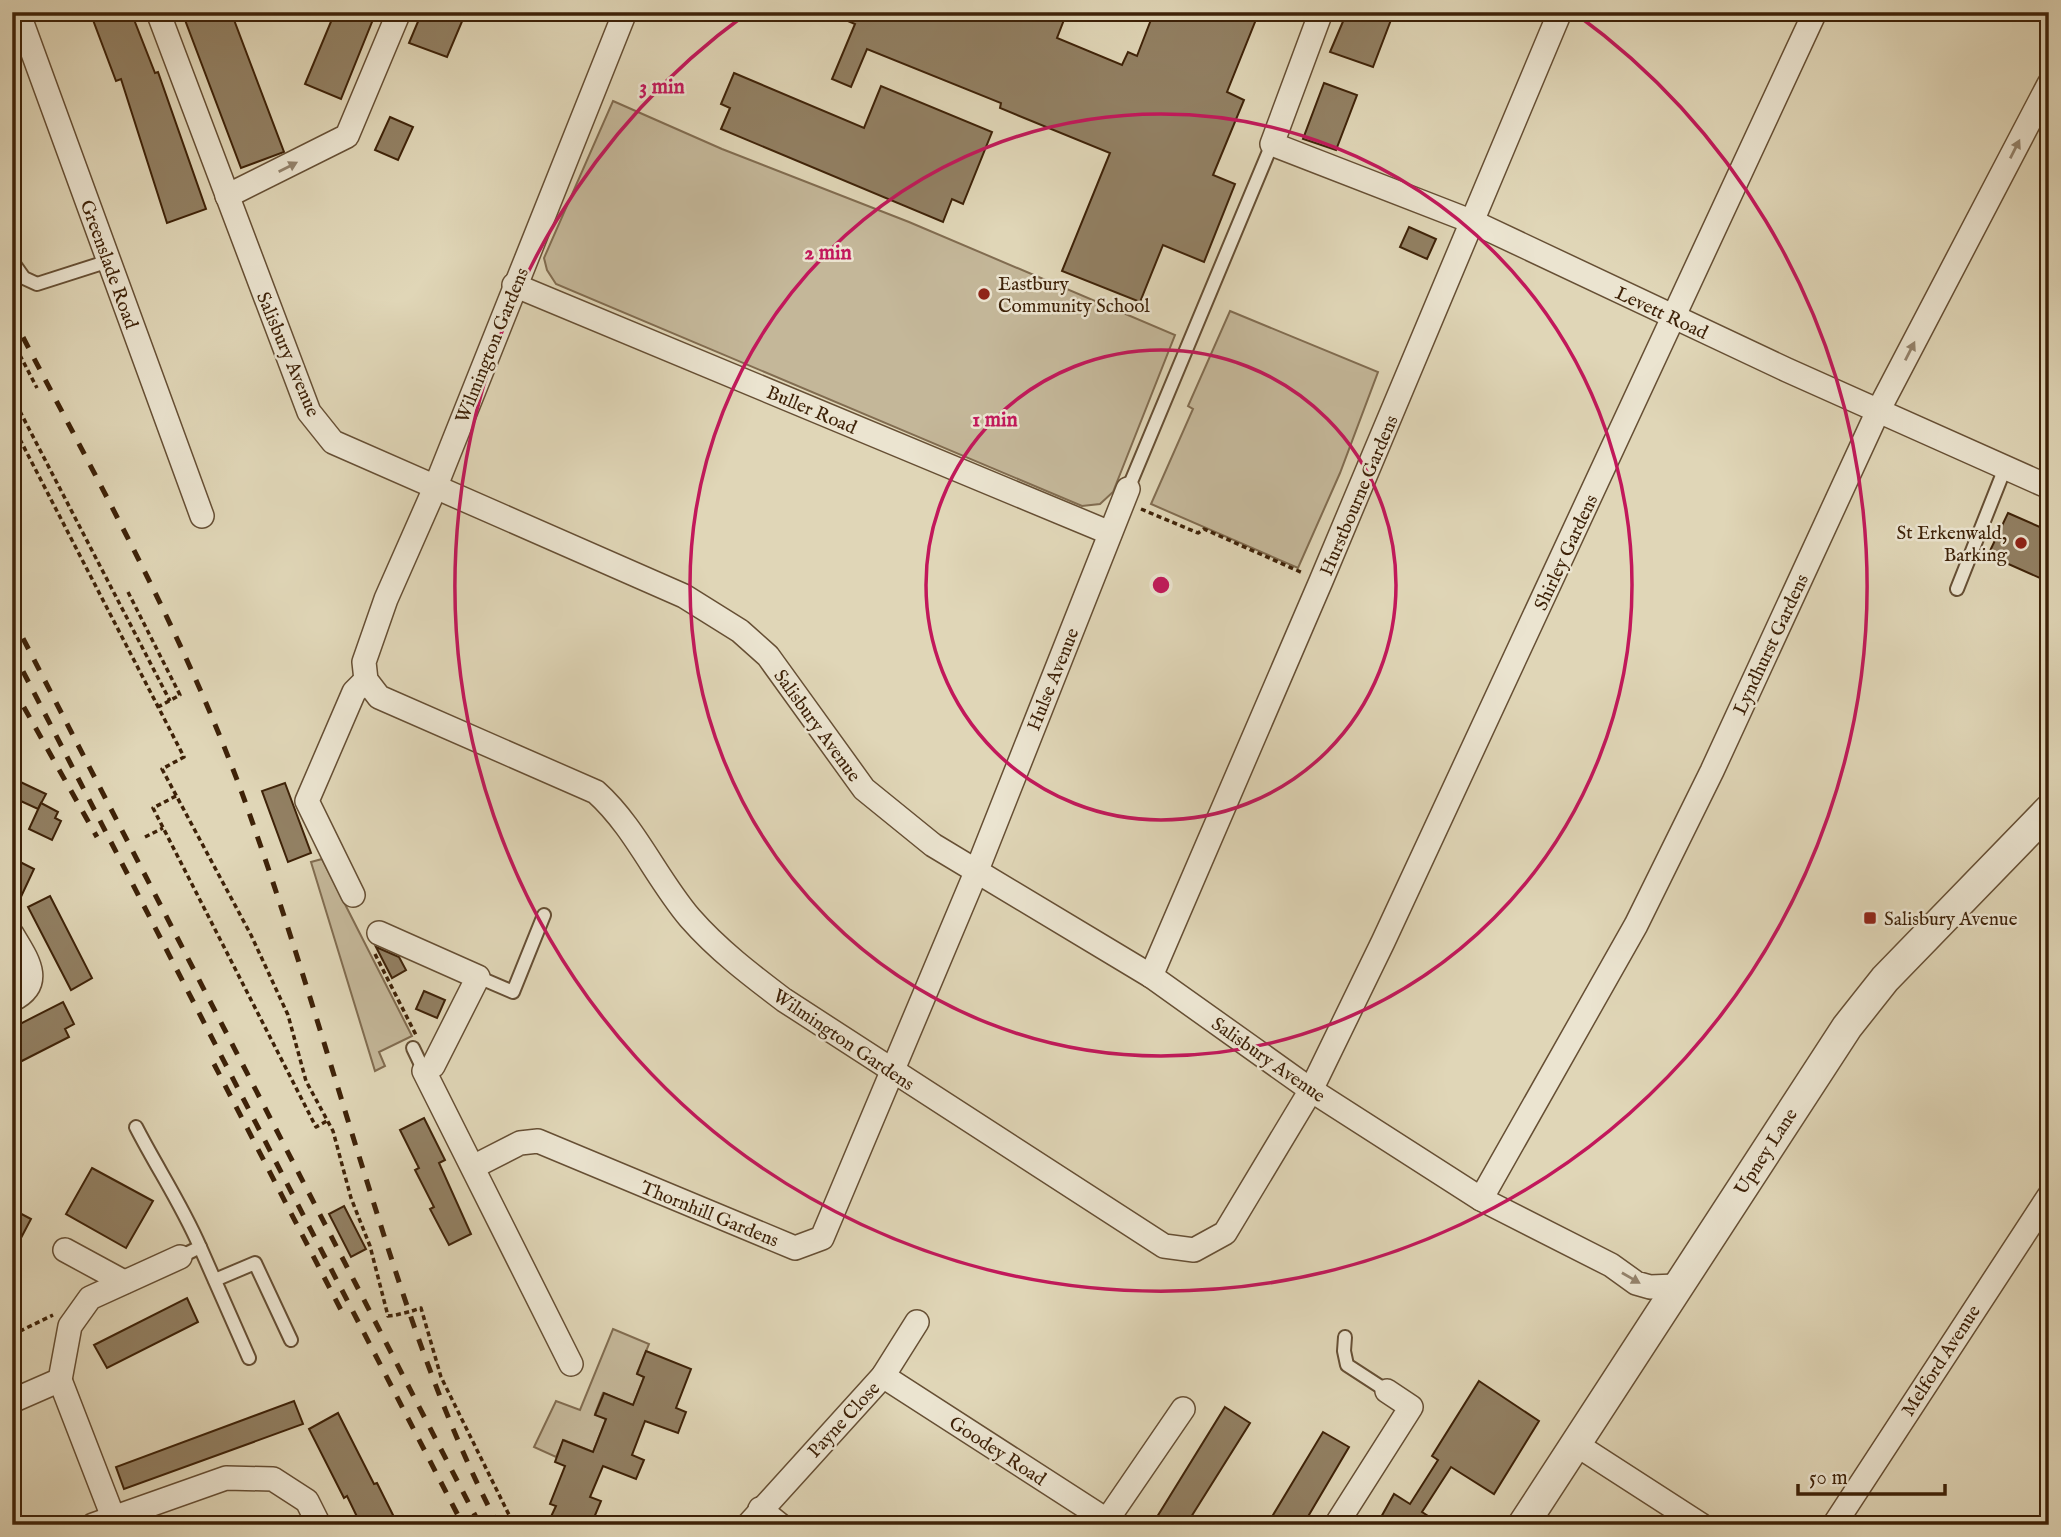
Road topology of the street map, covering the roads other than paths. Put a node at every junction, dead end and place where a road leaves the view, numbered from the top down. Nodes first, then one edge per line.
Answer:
1 (18, 12) edge
2 (158, 12) edge
3 (400, 12) edge
4 (625, 12) edge
5 (1321, 12) edge
6 (1560, 12) edge
7 (1815, 12) edge
8 (2049, 84) edge
9 (1272, 144) junction
10 (227, 196) junction
11 (1473, 222) junction
12 (12, 261) edge
13 (109, 261) junction
14 (514, 285) junction
15 (1675, 318) junction
16 (1878, 411) junction
17 (2005, 468) junction
18 (2049, 487) edge
19 (435, 488) junction
20 (1126, 495) joint
21 (202, 516) dead end
22 (1110, 533) junction
23 (1957, 589) dead end
24 (366, 680) junction
25 (2049, 810) edge
26 (977, 870) junction
27 (354, 895) dead end
28 (544, 915) dead end
29 (379, 933) dead end
30 (12, 934) edge
31 (1151, 976) junction
32 (478, 977) junction
33 (15, 999) edge
34 (413, 1048) dead end
35 (424, 1071) junction
36 (894, 1072) junction
37 (1311, 1090) junction
38 (136, 1127) dead end
39 (473, 1167) junction
40 (2049, 1196) edge
41 (1481, 1199) junction
42 (65, 1250) dead end
43 (190, 1252) junction
44 (215, 1280) junction
45 (124, 1282) junction
46 (1676, 1286) junction
47 (917, 1322) dead end
48 (1346, 1337) dead end
49 (291, 1340) dead end
50 (249, 1358) dead end
51 (571, 1364) dead end
52 (883, 1376) junction
53 (60, 1380) junction
54 (1387, 1391) joint
55 (12, 1401) edge
56 (1183, 1409) dead end
57 (1574, 1443) junction
58 (754, 1517) edge
59 (103, 1521) edge
60 (1110, 1523) edge
61 (319, 1525) edge
62 (780, 1525) edge
63 (1336, 1525) edge
64 (1522, 1525) edge
65 (1701, 1525) edge
66 (1834, 1525) edge

1 - 13 street, Greenslade Road
2 - 10 street, Salisbury Avenue
10 -> 3 street
4 - 14 street, Wilmington Gardens
5 - 9 street
6 - 11 street, Hurstbourne Gardens
7 - 15 street, Shirley Gardens
16 -> 8 street, Lyndhurst Gardens
9 - 11 street, Levett Road
9 - 20 lane
10 - 19 street, Salisbury Avenue
11 - 15 street, Levett Road
11 - 31 street, Hurstbourne Gardens
12 - 13 lane
13 - 21 street, Greenslade Road
14 - 19 street, Wilmington Gardens
14 - 22 street, Buller Road
15 - 16 street, Levett Road
15 - 37 street, Shirley Gardens
16 - 17 street, Levett Road
16 - 41 street, Lyndhurst Gardens
17 - 18 street, Levett Road
17 - 23 lane
19 - 24 street, Wilmington Gardens
19 - 26 street, Salisbury Avenue
20 - 22 street, Hulse Avenue
22 - 26 street, Hulse Avenue
24 - 27 street, Wilmington Gardens
24 - 36 street, Wilmington Gardens
25 - 46 street, Upney Lane
26 - 31 street, Salisbury Avenue
26 - 36 street, Thornhill Gardens
28 - 32 lane
29 - 32 street
30 - 33 street
31 - 37 street, Salisbury Avenue
32 - 35 street
34 - 35 lane
35 - 39 street
36 - 37 street, Wilmington Gardens
36 - 39 street, Thornhill Gardens
37 - 41 street, Salisbury Avenue
38 - 43 lane
39 - 51 street
40 - 66 street, Melford Avenue
41 -> 46 street, Salisbury Avenue
42 - 45 street
43 - 44 lane
43 - 45 street
44 - 49 lane
44 - 50 lane
45 - 53 street
46 - 57 street, Upney Lane
47 - 52 street, Payne Close
48 - 54 lane
52 - 58 street, Payne Close
52 - 60 street, Goodey Road
53 - 55 street
53 - 59 street
54 - 63 street
56 - 60 street
57 - 64 street, Upney Lane
57 - 65 street
58 - 62 street, Payne Close
59 - 61 street

